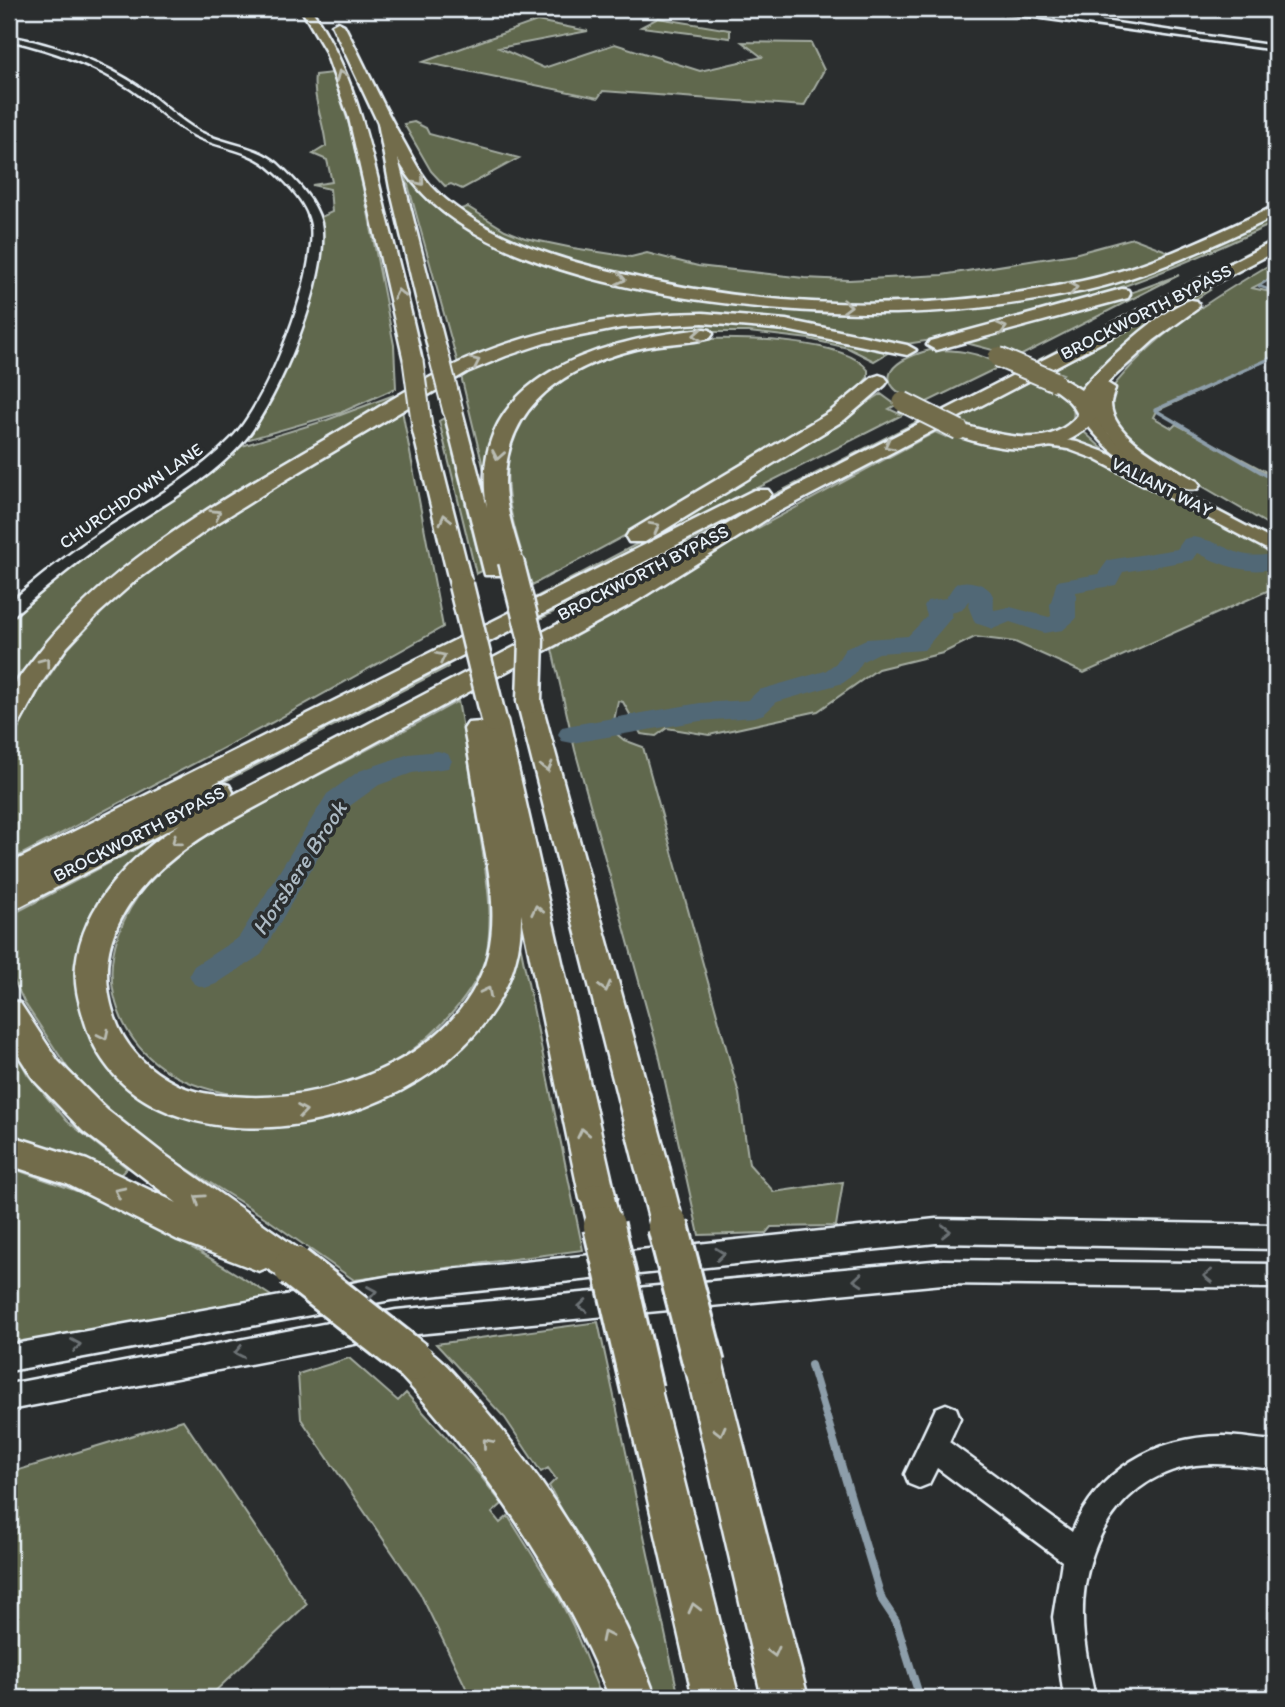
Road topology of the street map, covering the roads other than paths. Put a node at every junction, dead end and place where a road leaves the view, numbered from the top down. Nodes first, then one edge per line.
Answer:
1 (306, 9) edge
2 (980, 9) edge
3 (333, 19) dead end
4 (9, 38) edge
5 (1276, 48) edge
6 (385, 123) junction
7 (1276, 211) edge
8 (1276, 230) edge
9 (1276, 245) edge
10 (1276, 252) edge
11 (936, 345) junction
12 (907, 350) junction
13 (1132, 352) junction
14 (874, 370) junction
15 (1085, 409) junction
16 (1042, 441) junction
17 (1190, 485) junction
18 (770, 508) junction
19 (1273, 541) edge
20 (502, 566) junction
21 (9, 611) edge
22 (9, 720) edge
23 (486, 725) junction
24 (57, 853) junction
25 (9, 877) edge
26 (9, 901) edge
27 (9, 1012) edge
28 (9, 1150) edge
29 (1276, 1237) edge
30 (294, 1267) junction
31 (1276, 1276) edge
32 (9, 1358) edge
33 (9, 1397) edge
34 (946, 1418) dead end
35 (932, 1447) junction
36 (1276, 1455) edge
37 (919, 1474) dead end
38 (1078, 1555) junction
39 (633, 1698) edge
40 (716, 1698) edge
41 (785, 1698) edge
42 (1079, 1698) edge

23 -> 1 highway, bridge
2 - 5 street
3 - 6 highway
4 - 21 street, CHURCHDOWN LANE
6 -> 7 highway
6 - 20 highway, bridge
11 -> 8 highway
24 -> 8 highway, BROCKWORTH BYPASS
9 -> 18 highway, BROCKWORTH BYPASS
10 - 13 highway
11 - 12 highway
11 - 15 highway, bridge
12 - 14 highway
22 -> 12 highway
13 - 15 highway
13 - 17 highway
14 - 16 highway, bridge
14 -> 20 highway
24 -> 14 highway
15 - 16 highway
15 - 17 main road, VALIANT WAY
16 - 19 main road, VALIANT WAY
17 - 19 main road, VALIANT WAY
18 -> 23 highway
18 - 26 highway, BROCKWORTH BYPASS
20 -> 41 highway, bridge
40 -> 23 highway, bridge
24 - 25 highway, BROCKWORTH BYPASS
30 -> 27 highway
30 -> 28 highway
32 -> 29 street
39 -> 30 highway, bridge
31 -> 33 street
34 - 35 street
35 - 37 street
35 - 38 street
36 - 38 street
38 - 42 street

